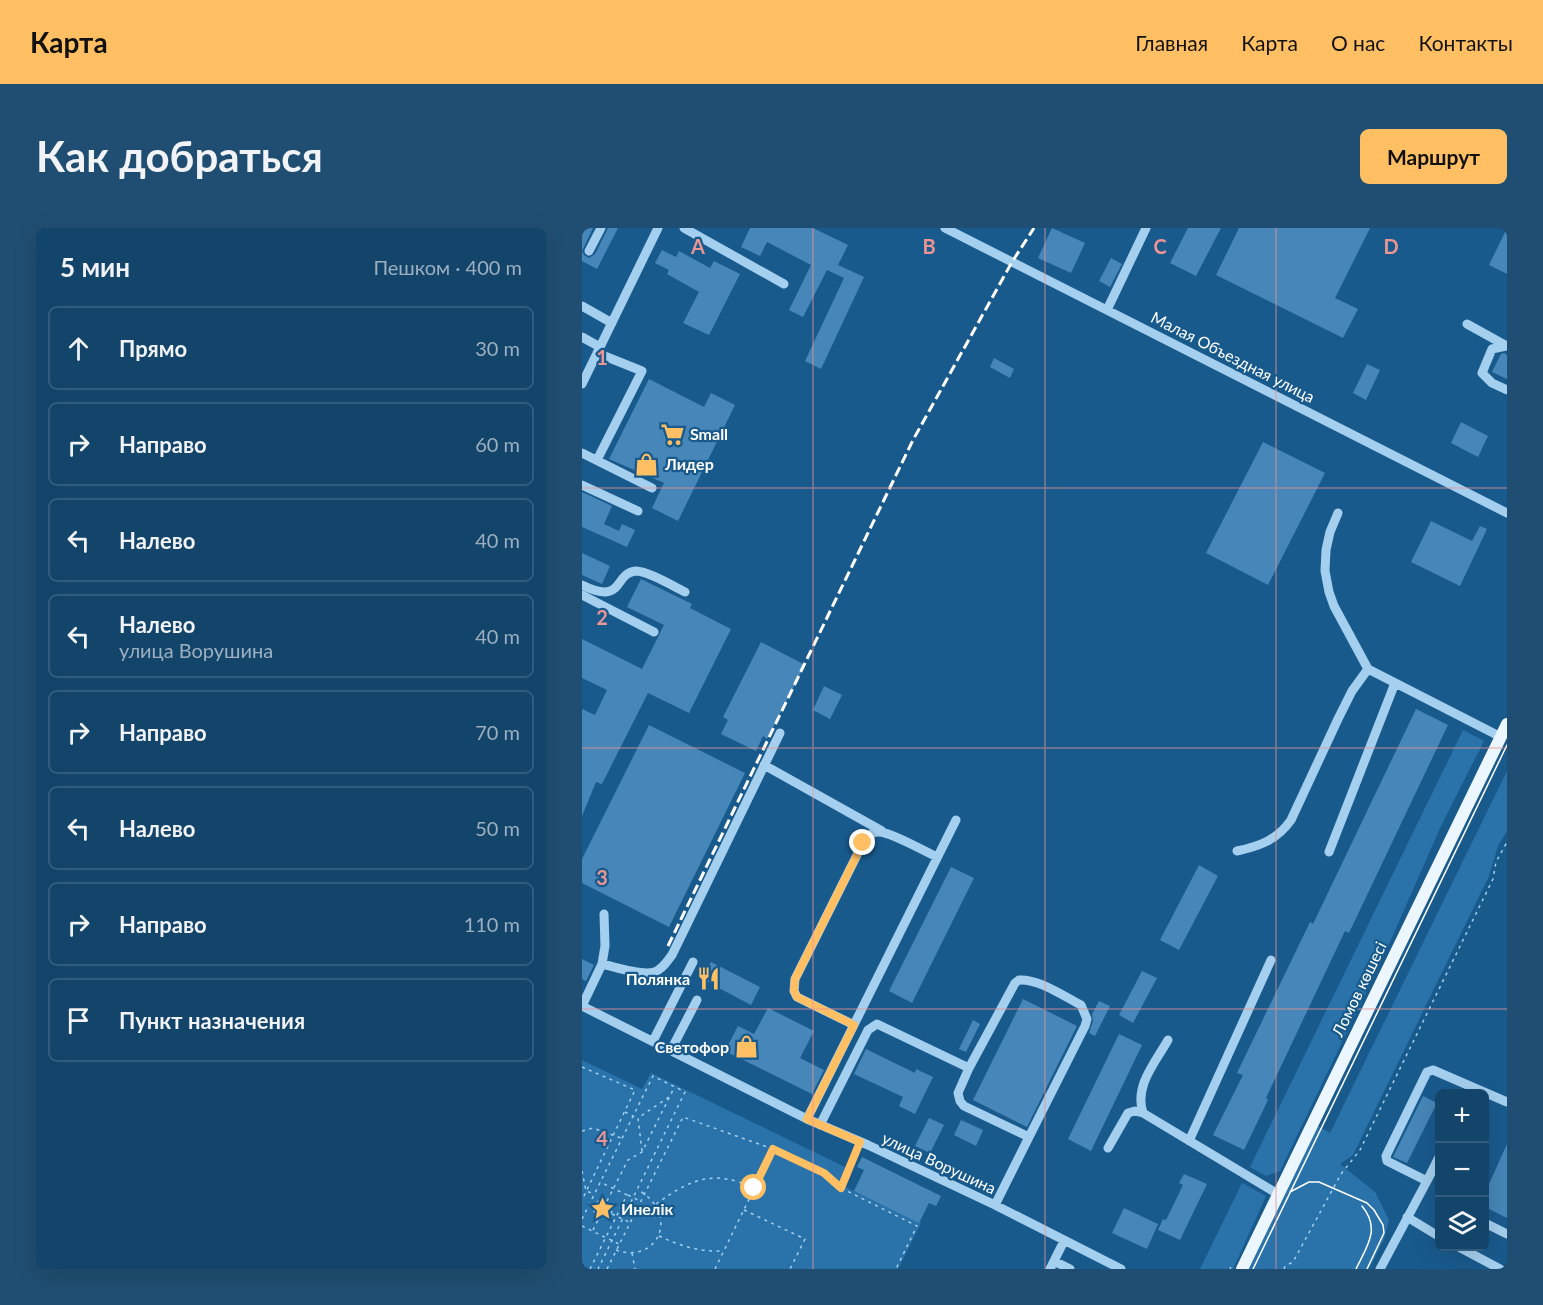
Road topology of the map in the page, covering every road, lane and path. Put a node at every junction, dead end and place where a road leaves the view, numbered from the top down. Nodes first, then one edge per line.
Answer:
1 (601, 228) edge
2 (658, 228) edge
3 (684, 228) edge
4 (945, 228) edge
5 (1146, 228) edge
6 (589, 251) dead end
7 (784, 284) dead end
8 (582, 306) edge
9 (1107, 310) junction
10 (612, 323) junction
11 (1467, 324) dead end
12 (582, 337) edge
13 (1506, 345) edge
14 (599, 350) junction
15 (585, 372) edge
16 (582, 384) edge
17 (1507, 390) edge
18 (582, 453) edge
19 (597, 460) junction
20 (582, 485) edge
21 (652, 488) dead end
22 (638, 512) dead end
23 (1338, 513) dead end
24 (1507, 513) edge
25 (582, 585) edge
26 (685, 592) dead end
27 (582, 596) edge
28 (654, 632) dead end
29 (1368, 669) junction
30 (1395, 683) junction
31 (1507, 724) edge
32 (780, 733) dead end
33 (1501, 737) junction
34 (764, 765) junction
35 (956, 820) dead end
36 (885, 833) junction
37 (1507, 842) edge
38 (1237, 851) dead end
39 (1329, 852) dead end
40 (937, 857) junction
41 (604, 914) dead end
42 (1270, 960) dead end
43 (693, 962) dead end
44 (602, 964) junction
45 (697, 1000) dead end
46 (582, 1006) edge
47 (854, 1025) junction
48 (1168, 1040) dead end
49 (653, 1041) junction
50 (671, 1050) junction
51 (582, 1067) edge
52 (969, 1068) junction
53 (674, 1087) junction
54 (1470, 1089) edge
55 (670, 1096) junction
56 (1489, 1096) edge
57 (1507, 1102) edge
58 (625, 1112) junction
59 (1143, 1113) junction
60 (633, 1116) junction
61 (638, 1118) junction
62 (807, 1119) junction
63 (820, 1125) junction
64 (582, 1131) edge
65 (614, 1135) junction
66 (1029, 1137) junction
67 (622, 1138) junction
68 (1189, 1141) junction
69 (860, 1142) junction
70 (1108, 1148) dead end
71 (773, 1149) junction
72 (642, 1152) junction
73 (1435, 1165) edge
74 (582, 1171) edge
75 (1427, 1181) junction
76 (600, 1182) junction
77 (614, 1188) junction
78 (754, 1188) junction
79 (841, 1188) junction
80 (637, 1190) junction
81 (586, 1191) junction
82 (644, 1193) junction
83 (594, 1194) junction
84 (1278, 1194) junction
85 (627, 1195) junction
86 (633, 1198) junction
87 (582, 1200) edge
88 (607, 1201) junction
89 (640, 1201) junction
90 (590, 1203) junction
91 (656, 1204) junction
92 (995, 1205) junction
93 (595, 1206) junction
94 (744, 1210) junction
95 (611, 1214) junction
96 (617, 1216) junction
97 (599, 1218) junction
98 (1407, 1218) junction
99 (582, 1219) edge
100 (623, 1219) junction
101 (630, 1222) junction
102 (1489, 1225) edge
103 (582, 1226) edge
104 (593, 1231) junction
105 (1435, 1234) edge
106 (1507, 1234) edge
107 (658, 1235) junction
108 (606, 1238) junction
109 (612, 1241) junction
110 (1064, 1241) junction
111 (619, 1244) junction
112 (616, 1250) junction
113 (724, 1251) junction
114 (1466, 1251) edge
115 (632, 1253) junction
116 (1052, 1265) edge
117 (1234, 1268) edge
118 (590, 1269) edge
119 (598, 1269) edge
120 (607, 1269) edge
121 (635, 1269) edge
122 (715, 1269) edge
123 (790, 1269) edge
124 (896, 1269) edge
125 (1070, 1269) edge
126 (1121, 1269) edge
127 (1284, 1269) edge
128 (1380, 1269) edge
129 (1500, 1269) edge

1 - 6 street
2 - 10 street
3 - 7 street
4 - 9 street, Малая Объездная улица
5 - 9 street
8 - 10 street
9 - 24 street, Малая Объездная улица
10 - 14 street
11 - 13 street
12 - 14 street
13 - 17 street
14 - 15 street
14 - 19 street
15 - 16 street
18 - 19 street
19 - 21 street
20 - 22 street
23 - 29 street
25 - 26 street
27 - 28 street
29 - 30 street
29 - 38 street
30 - 33 street
30 - 39 street
31 - 33 main road, Ломов көшесі
32 - 34 street
33 - 84 main road, Ломов көшесі
34 - 36 street
34 - 44 street
35 - 40 street
36 - 40 street
36 - 47 street
37 - 127 path
40 - 47 street
41 - 44 street
42 - 68 street
43 - 49 street
44 - 46 street
45 - 50 street
46 - 49 street, улица Ворушина
47 - 62 street
48 - 59 street
49 - 50 street, улица Ворушина
50 - 62 street, улица Ворушина
51 - 58 path
52 - 63 street
52 - 66 street
52 - 66 street
53 - 55 path
53 - 60 path
53 - 80 path
54 - 75 street
55 - 61 path
55 - 72 path
56 - 57 street
58 - 60 path
58 - 65 path
59 - 68 street
59 - 70 street
60 - 61 path
60 - 67 path
61 - 72 path
62 - 63 street, улица Ворушина
63 - 69 street, улица Ворушина
64 - 65 path
65 - 67 path
65 - 81 path
66 - 92 street
67 - 76 path
68 - 84 street
69 - 79 path
69 - 92 street, улица Ворушина
71 - 78 path
71 - 79 path
71 - 82 path
72 - 77 path
73 - 75 street
74 - 81 path
75 - 98 street
76 - 77 path
76 - 83 path
77 - 85 path
77 - 88 path
78 - 91 path
78 - 94 path
79 - 124 path
80 - 82 path
80 - 86 path
81 - 83 path
81 - 87 path
82 - 89 path
82 - 91 path
83 - 90 path
84 - 117 main road, Ломов көшесі
85 - 86 path
85 - 96 path
86 - 89 path
86 - 100 path
88 - 93 path
88 - 95 path
89 - 101 path
90 - 93 path
90 - 99 path
91 - 107 path
92 - 110 street, улица Ворушина
93 - 97 path
94 - 113 path
94 - 123 path
95 - 96 path
95 - 97 path
96 - 100 path
96 - 108 path
97 - 104 path
98 - 105 street
98 - 128 street
100 - 101 path
100 - 109 path
101 - 111 path
102 - 106 street
103 - 104 path
104 - 108 path
107 - 113 path
107 - 115 path
108 - 109 path
108 - 118 path
109 - 111 path
109 - 119 path
110 - 116 street
110 - 126 street, улица Ворушина
111 - 112 path
112 - 115 path
112 - 120 path
113 - 122 path
114 - 129 street
115 - 121 path
116 - 125 street

